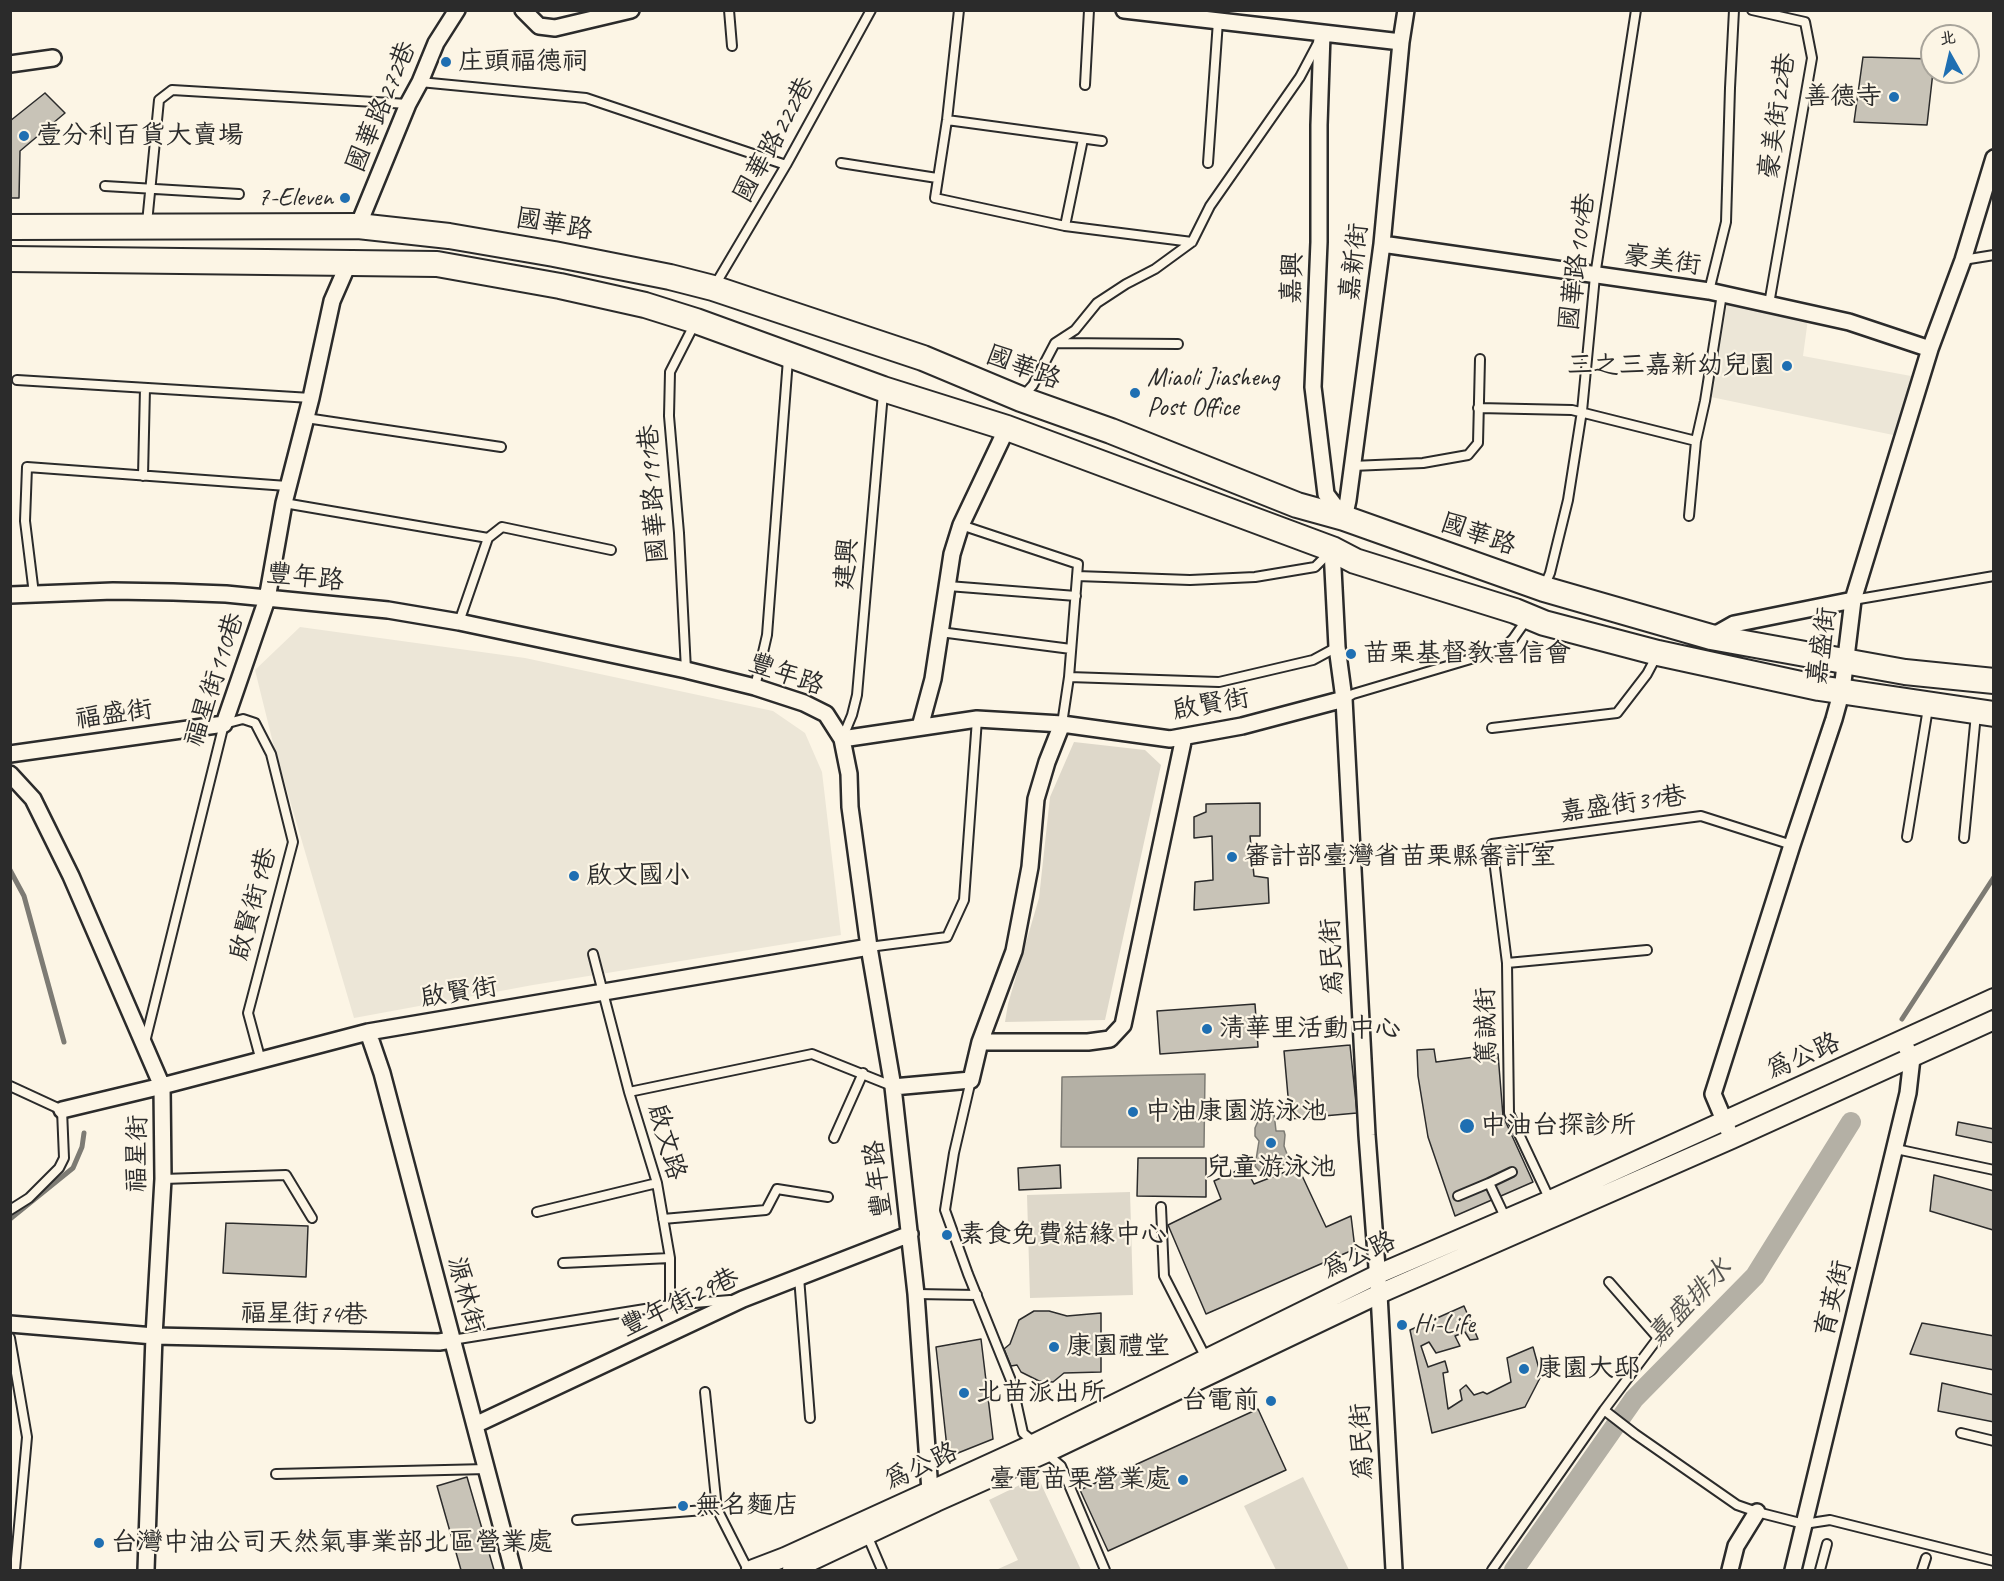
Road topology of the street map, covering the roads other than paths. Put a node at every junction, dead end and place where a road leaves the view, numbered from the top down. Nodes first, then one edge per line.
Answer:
1 (456, 10) edge
2 (523, 10) edge
3 (631, 10) edge
4 (729, 10) edge
5 (872, 10) edge
6 (958, 10) edge
7 (1089, 10) edge
8 (1124, 10) edge
9 (1406, 10) edge
10 (1636, 10) edge
11 (1734, 10) edge
12 (1752, 10) edge
13 (1218, 21) junction
14 (1322, 34) junction
15 (1401, 42) junction
16 (732, 46) dead end
17 (53, 58) dead end
18 (10, 64) edge
19 (420, 82) junction
20 (1085, 85) dead end
21 (408, 104) junction
22 (947, 120) junction
23 (1083, 139) junction
24 (1102, 141) dead end
25 (1994, 158) edge
26 (841, 163) dead end
27 (1208, 163) dead end
28 (786, 165) junction
29 (937, 178) junction
30 (105, 186) dead end
31 (150, 190) junction
32 (239, 194) dead end
33 (358, 226) junction
34 (1065, 226) junction
35 (10, 227) edge
36 (147, 227) junction
37 (1192, 242) junction
38 (1382, 244) junction
39 (1994, 255) edge
40 (10, 259) edge
41 (1963, 260) junction
42 (349, 262) junction
43 (1595, 276) junction
44 (713, 288) junction
45 (1715, 293) junction
46 (1769, 304) junction
47 (696, 321) junction
48 (1055, 343) junction
49 (1178, 344) dead end
50 (1929, 349) junction
51 (788, 354) junction
52 (1480, 359) dead end
53 (17, 380) dead end
54 (145, 388) junction
55 (883, 389) junction
56 (311, 398) junction
57 (1021, 399) junction
58 (1478, 408) junction
59 (1582, 411) junction
60 (306, 418) junction
61 (1007, 428) junction
62 (1696, 441) junction
63 (501, 447) dead end
64 (1352, 466) junction
65 (143, 476) junction
66 (287, 486) junction
67 (284, 503) junction
68 (1689, 516) dead end
69 (1344, 518) junction
70 (961, 525) junction
71 (488, 538) junction
72 (1332, 549) junction
73 (611, 550) dead end
74 (1077, 576) junction
75 (1994, 576) edge
76 (948, 586) junction
77 (1544, 589) junction
78 (34, 594) junction
79 (10, 595) edge
80 (1076, 596) junction
81 (267, 599) junction
82 (1853, 600) junction
83 (1528, 617) junction
84 (459, 621) junction
85 (940, 632) junction
86 (1711, 637) junction
87 (1337, 647) junction
88 (1071, 649) junction
89 (1658, 653) junction
90 (1846, 661) junction
91 (686, 670) junction
92 (1069, 677) junction
93 (1994, 681) edge
94 (755, 687) junction
95 (1842, 690) junction
96 (1344, 699) junction
97 (1929, 705) junction
98 (1985, 713) edge
99 (977, 719) junction
100 (224, 724) junction
101 (1062, 724) junction
102 (920, 727) junction
103 (1492, 728) dead end
104 (1184, 736) junction
105 (842, 739) junction
106 (10, 754) edge
107 (10, 774) edge
108 (1907, 837) dead end
109 (1964, 838) dead end
110 (1492, 844) joint
111 (1792, 845) junction
112 (869, 947) junction
113 (1647, 950) dead end
114 (593, 954) dead end
115 (1507, 963) junction
116 (603, 993) junction
117 (1994, 998) edge
118 (1994, 1020) edge
119 (368, 1032) junction
120 (1902, 1040) junction
121 (980, 1042) junction
122 (144, 1043) junction
123 (1912, 1058) junction
124 (261, 1061) junction
125 (863, 1073) junction
126 (971, 1080) junction
127 (10, 1086) edge
128 (162, 1086) junction
129 (893, 1087) junction
130 (629, 1092) junction
131 (62, 1110) junction
132 (1723, 1120) junction
133 (834, 1138) dead end
134 (1732, 1139) junction
135 (1896, 1149) junction
136 (1994, 1170) edge
137 (1512, 1172) dead end
138 (163, 1179) junction
139 (1489, 1182) junction
140 (657, 1183) junction
141 (1458, 1196) dead end
142 (828, 1197) dead end
143 (1550, 1200) junction
144 (1161, 1207) dead end
145 (10, 1210) edge
146 (537, 1212) dead end
147 (1557, 1217) junction
148 (312, 1218) dead end
149 (663, 1219) junction
150 (1506, 1219) junction
151 (910, 1234) junction
152 (670, 1258) junction
153 (563, 1263) dead end
154 (1376, 1275) junction
155 (799, 1277) junction
156 (1609, 1282) dead end
157 (916, 1294) junction
158 (1379, 1294) junction
159 (977, 1295) junction
160 (743, 1299) junction
161 (670, 1305) junction
162 (10, 1324) edge
163 (154, 1336) junction
164 (10, 1338) edge
165 (452, 1340) junction
166 (1210, 1366) junction
167 (705, 1392) dead end
168 (1604, 1410) junction
169 (810, 1418) dead end
170 (475, 1425) junction
171 (1961, 1433) dead end
172 (1994, 1441) edge
173 (1040, 1448) junction
174 (486, 1469) junction
175 (276, 1474) dead end
176 (933, 1496) junction
177 (717, 1509) junction
178 (1757, 1512) junction
179 (577, 1520) dead end
180 (1804, 1524) junction
181 (867, 1535) junction
182 (1827, 1544) dead end
183 (1926, 1558) dead end
184 (1994, 1561) edge
185 (791, 1567) edge
186 (15, 1570) edge
187 (146, 1570) edge
188 (513, 1570) edge
189 (749, 1570) edge
190 (882, 1570) edge
191 (1105, 1570) edge
192 (1394, 1570) edge
193 (1492, 1570) edge
194 (1730, 1570) edge
195 (1793, 1570) edge
196 (1820, 1570) edge
197 (1923, 1570) edge

1 - 19 street, 國華路272巷
2 - 3 street
4 - 16 lane
5 - 28 lane, 國華路222巷
6 - 22 lane
7 - 20 lane
8 - 13 street
9 - 15 street, 嘉新街
10 - 43 lane, 國華路104巷
11 - 45 lane
12 - 46 lane, 豪美街22巷
13 - 14 street
13 - 27 lane
14 - 15 street
14 - 37 lane
14 - 69 street, 嘉興
15 - 38 street, 嘉新街
17 - 18 street
19 - 21 street, 國華路272巷
19 - 28 lane
21 - 31 lane
21 - 33 street, 國華路272巷
22 - 23 lane
22 - 29 lane
23 - 24 lane
23 - 34 lane
25 - 41 street, 嘉盛街
26 - 29 lane
28 - 44 lane, 國華路222巷
29 - 34 lane
30 - 31 lane
31 - 32 lane
31 - 36 lane
33 - 36 main road, 國華路
33 - 42 main road
33 - 44 main road, 國華路
34 - 37 lane
35 - 36 main road, 國華路
37 - 48 lane
38 - 43 street, 豪美街
38 - 64 street, 嘉新街
39 - 41 lane
40 - 42 main road
41 - 50 street, 嘉盛街
42 - 47 main road
42 - 56 street, 福星街110巷
43 - 45 street, 豪美街
43 - 59 lane, 國華路104巷
44 - 47 main road
44 - 57 main road, 國華路
45 - 46 street, 豪美街
45 - 62 lane
46 - 50 street, 豪美街
47 - 51 main road
47 - 91 lane, 國華路191巷
48 - 49 lane
48 - 57 lane
50 - 82 street, 嘉盛街
51 - 55 main road
51 - 94 lane
52 - 58 lane
53 - 54 lane
54 - 56 lane
54 - 65 lane
55 - 61 main road
55 - 105 lane, 建興
56 - 60 street, 福星街110巷
57 - 61 main road
57 - 69 main road, 國華路
58 - 59 lane
58 - 64 lane
59 - 62 lane
59 - 77 lane, 國華路104巷
60 - 63 lane
60 - 66 street, 福星街110巷
61 - 70 street
61 - 72 main road
62 - 68 lane
64 - 69 street, 嘉新街
65 - 66 lane
65 - 78 lane
66 - 67 street, 福星街110巷
67 - 71 lane
67 - 81 street, 福星街110巷
69 - 72 main road
69 - 77 main road, 國華路
70 - 74 lane
70 - 76 street
71 - 73 lane
71 - 84 lane
72 - 74 lane
72 - 83 main road
72 - 87 street, 為民街
74 - 80 lane
75 - 82 lane
76 - 80 lane
76 - 85 street
77 - 83 main road
77 - 86 main road, 國華路
78 - 79 street, 豐年路
78 - 81 street, 豐年路
80 - 88 lane
81 - 84 street, 豐年路
81 - 100 street, 福星街110巷
82 - 86 street
82 - 90 street, 嘉盛街
83 - 89 main road
83 - 96 lane, 啟賢街
84 - 91 street, 豐年路
85 - 88 lane
85 - 102 street
86 - 90 main road, 國華路
87 - 92 lane
87 - 96 street, 為民街
88 - 92 lane
89 - 95 main road
89 - 103 lane
90 - 93 main road, 國華路
90 - 95 street, 嘉盛街
91 - 94 street, 豐年路
92 - 101 lane
94 - 105 street, 豐年路
95 - 97 main road
95 - 111 street, 嘉盛街
96 - 104 street, 啟賢街
96 - 154 street, 為民街
97 - 98 main road
97 - 108 lane
98 - 109 lane
99 - 101 street, 啟賢街
99 - 102 street, 啟賢街
99 - 112 lane
100 - 106 street, 福盛街
100 - 122 lane, 福星街110巷
100 - 124 lane, 啟賢街9巷
101 - 104 street, 啟賢街
101 - 121 street
102 - 105 street, 啟賢街
104 - 121 street
105 - 112 street, 豐年路
107 - 122 street, 福星街
110 - 111 lane, 嘉盛街31巷
110 - 115 lane, 篤誠街
111 - 132 street, 嘉盛街
112 - 116 street, 啟賢街
112 - 129 street, 豐年路
113 - 115 lane
114 - 116 lane, 啟文路
115 - 143 lane, 篤誠街
116 - 119 street, 啟賢街
116 - 130 lane, 啟文路
117 - 120 street, 為公路
118 - 123 street, 為公路
119 - 124 street, 啟賢街
119 - 165 street, 源林街
120 - 123 street
120 - 132 street, 為公路
121 - 126 street
122 - 128 street, 福星街
123 - 134 street, 為公路
123 - 135 street, 育英街
124 - 128 street, 啟賢街
125 - 129 lane
125 - 130 lane
125 - 133 lane
126 - 129 street
126 - 159 lane
127 - 131 lane
128 - 131 street, 啟賢街
128 - 138 street, 福星街
129 - 151 street, 豐年路
130 - 140 lane, 啟文路
131 - 145 lane
132 - 134 street, 嘉盛街
132 - 143 street, 為公路
134 - 147 street, 為公路
135 - 136 lane
135 - 180 street, 育英街
137 - 139 lane
138 - 148 lane
138 - 163 street, 福星街
139 - 141 lane
139 - 150 lane
140 - 146 lane
140 - 149 lane, 啟文路
142 - 149 lane
143 - 147 street
143 - 150 street, 為公路
144 - 166 lane
147 - 158 street, 為公路
149 - 152 lane, 啟文路
150 - 154 street, 為公路
151 - 155 street, 豐年街29巷
151 - 157 street, 豐年路
152 - 153 lane
152 - 161 lane, 啟文路
154 - 158 street, 為民街
154 - 166 street, 為公路
155 - 160 street, 豐年街29巷
155 - 169 lane
156 - 168 lane
157 - 159 lane
157 - 176 street, 豐年路
158 - 166 street, 為公路
158 - 192 street, 為民街
159 - 173 lane
160 - 161 lane
160 - 170 street, 豐年街29巷
161 - 165 lane
162 - 163 street, 福星街74巷
163 - 165 street, 福星街74巷
163 - 187 street, 福星街
164 - 186 lane
165 - 170 street, 源林街
166 - 173 street, 為公路
167 - 177 lane
168 - 178 lane
168 - 193 lane
170 - 174 street, 源林街
171 - 172 lane
173 - 176 street, 為公路
173 - 191 lane
174 - 175 lane
174 - 188 street, 源林街
176 - 181 street, 為公路
176 - 185 street, 為公路
177 - 179 lane
177 - 189 lane
178 - 180 lane
178 - 194 street
180 - 184 lane
180 - 195 street, 育英街
181 - 185 street, 為公路
181 - 190 lane
182 - 196 lane
183 - 197 lane
185 - 189 street, 為公路

